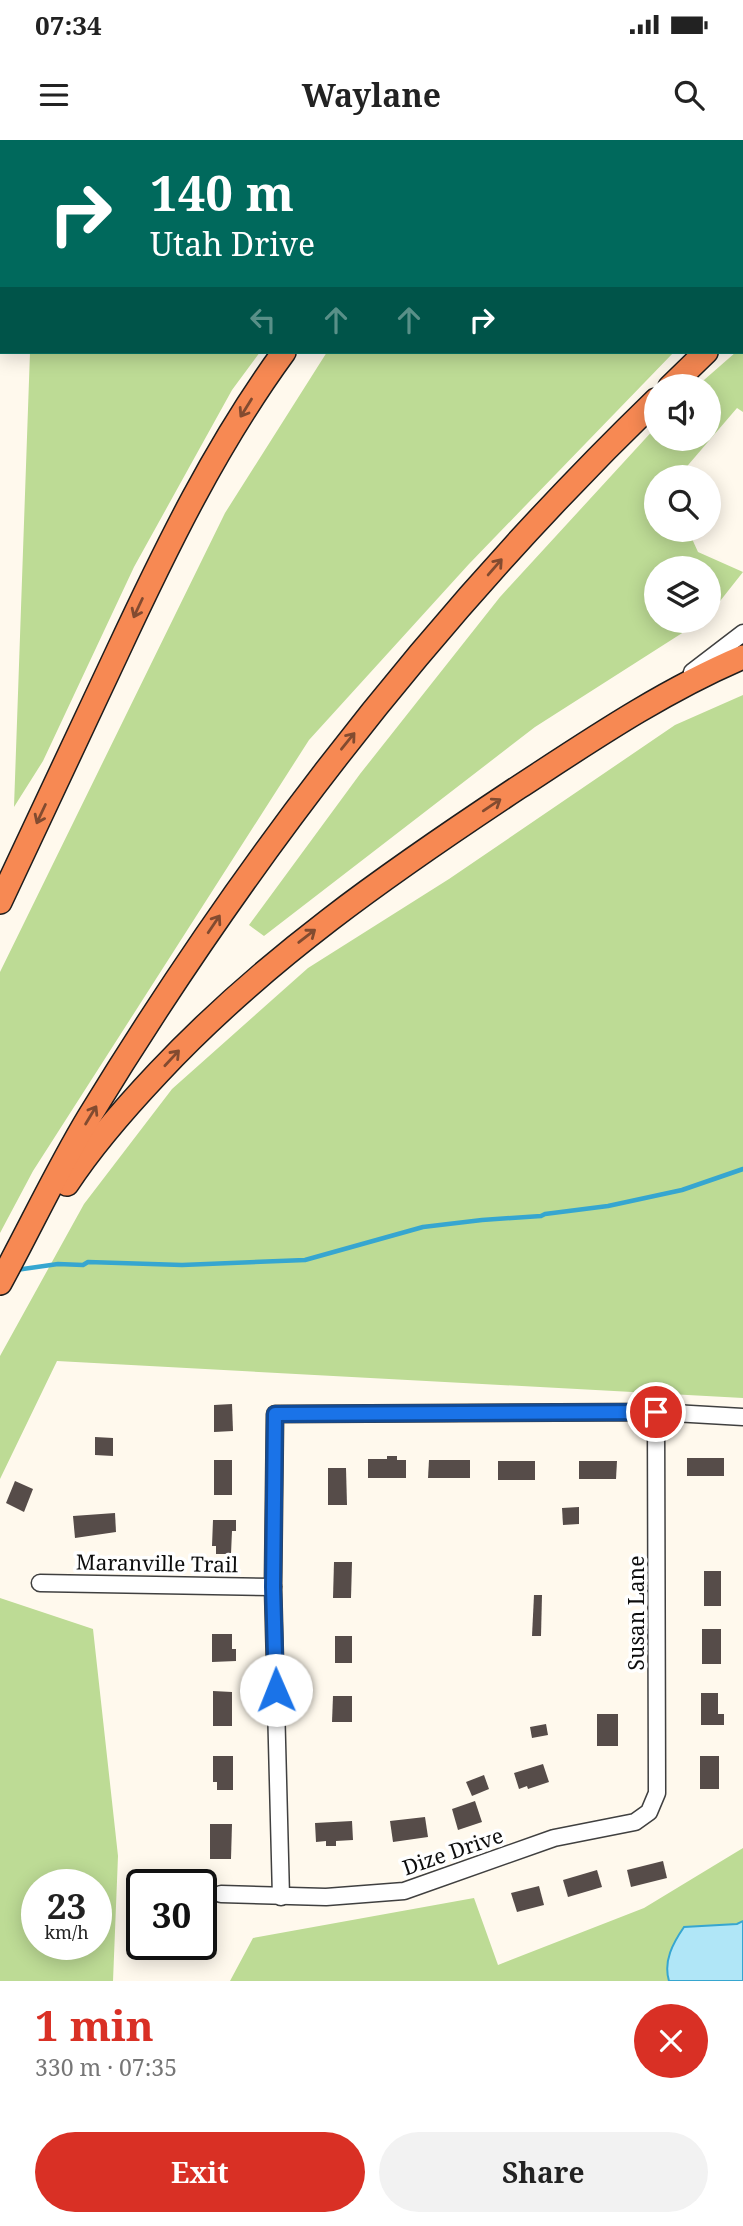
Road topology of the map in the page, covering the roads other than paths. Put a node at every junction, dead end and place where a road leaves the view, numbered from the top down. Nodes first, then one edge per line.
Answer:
1 (283, 354) edge
2 (704, 354) edge
3 (683, 374) edge
4 (644, 412) edge
5 (743, 633) edge
6 (743, 657) edge
7 (660, 697) junction
8 (0, 902) edge
9 (0, 1286) edge
10 (656, 1412) junction
11 (743, 1417) edge
12 (40, 1583) dead end
13 (273, 1587) junction
14 (649, 1812) joint
15 (220, 1894) dead end
16 (281, 1897) junction

1 -> 8 highway
2 - 3 highway
9 -> 4 highway
5 - 7 street
6 - 7 highway
9 -> 7 highway
10 - 11 street
10 - 13 street
10 - 14 street, Susan Lane
12 - 13 street, Maranville Trail
13 - 16 street
14 - 16 street, Dize Drive
15 - 16 street, Dize Drive

